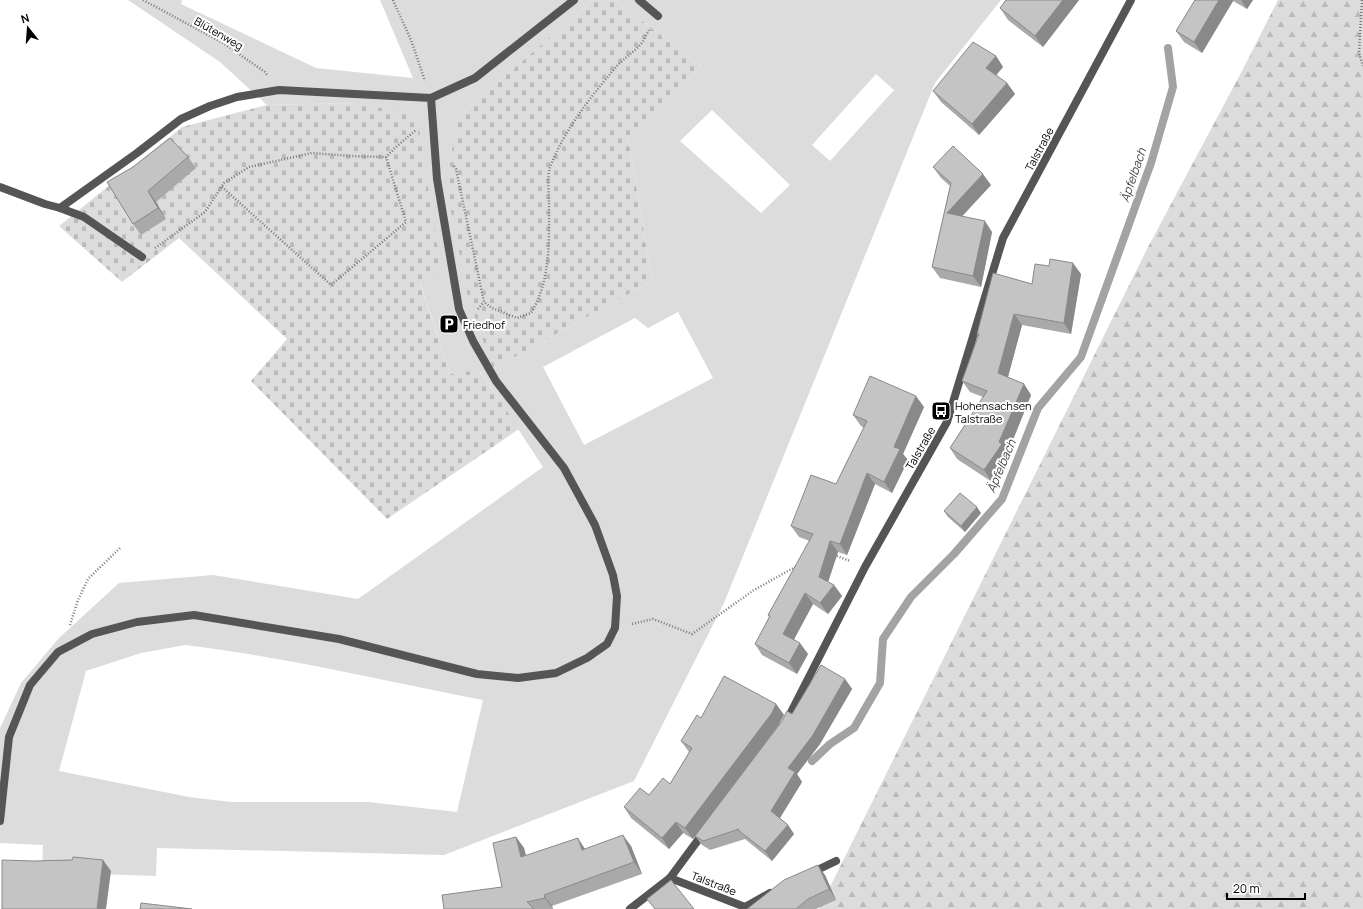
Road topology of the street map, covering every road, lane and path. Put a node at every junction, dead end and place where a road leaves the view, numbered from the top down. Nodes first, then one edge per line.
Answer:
1 (143, 0) edge
2 (393, 0) edge
3 (574, 0) edge
4 (639, 0) edge
5 (1131, 0) edge
6 (1362, 0) edge
7 (658, 16) joint
8 (1363, 66) edge
9 (279, 90) junction
10 (431, 98) junction
11 (432, 116) junction
12 (434, 144) junction
13 (386, 157) junction
14 (0, 187) edge
15 (222, 187) junction
16 (60, 208) junction
17 (142, 257) joint
18 (120, 548) dead end
19 (831, 554) edge
20 (801, 564) edge
21 (865, 567) junction
22 (615, 628) junction
23 (63, 649) junction
24 (784, 727) edge
25 (0, 821) edge
26 (708, 827) edge
27 (836, 862) dead end
28 (670, 878) junction
29 (800, 878) edge
30 (779, 888) edge
31 (630, 909) edge

1 - 9 path, Blütenweg
2 - 10 path
3 - 10 street
4 - 7 street
5 - 21 street, Talstraße
6 - 8 path
7 - 12 path
9 - 10 street
9 - 16 street
10 - 11 street
11 - 12 street
11 - 13 path
12 - 22 street
13 - 15 path
13 - 15 path
14 - 16 street
15 - 17 path
16 - 17 street
18 - 23 path
19 - 21 path
20 - 22 path
21 - 24 street, Talstraße
22 - 23 street
23 - 25 street
26 - 28 street, Talstraße
27 - 29 street
28 - 30 street, Talstraße
28 - 31 street, Talstraße

